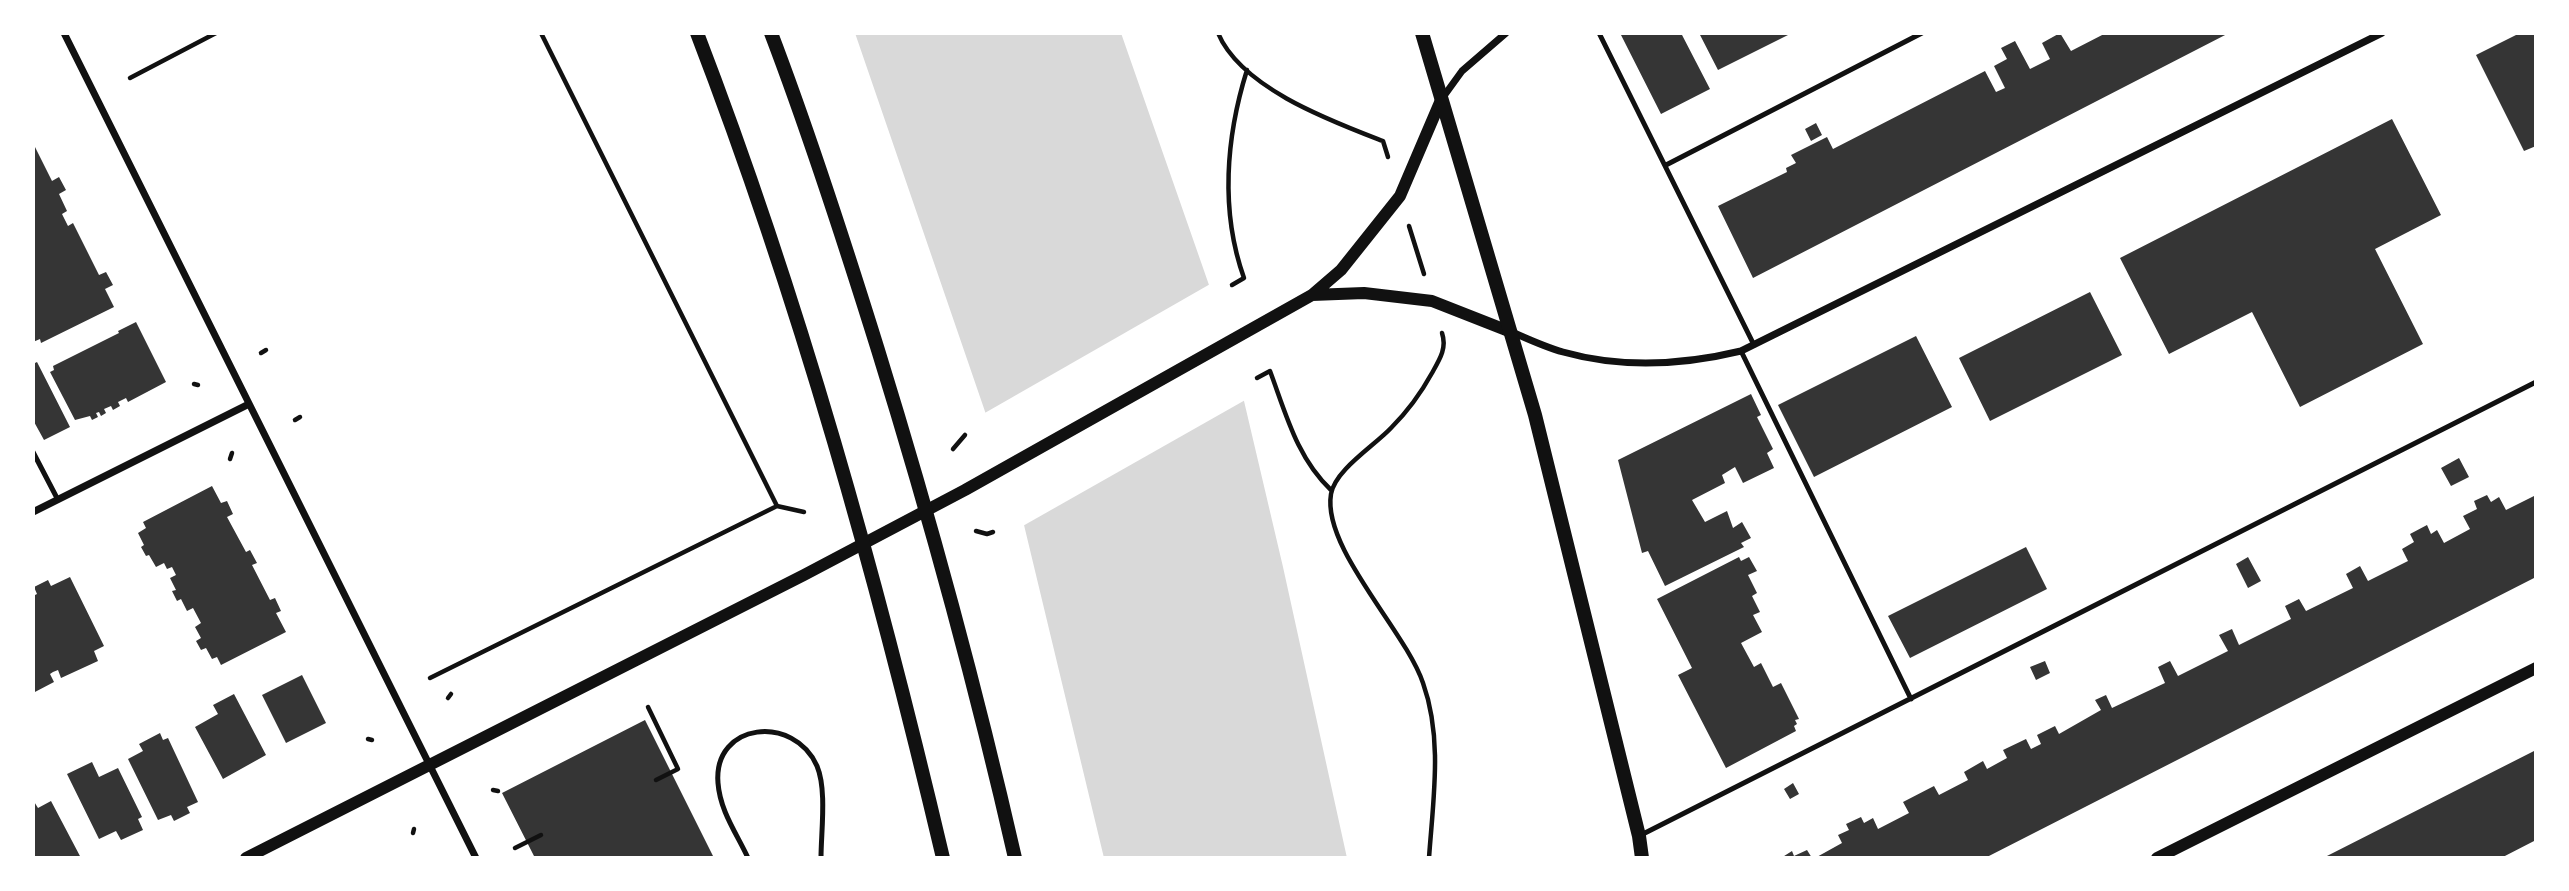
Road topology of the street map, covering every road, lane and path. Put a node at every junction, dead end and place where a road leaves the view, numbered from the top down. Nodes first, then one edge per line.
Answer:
1 (64, 33) edge
2 (216, 33) edge
3 (541, 33) edge
4 (697, 33) edge
5 (771, 33) edge
6 (1217, 33) edge
7 (1422, 33) edge
8 (1506, 33) edge
9 (1600, 33) edge
10 (1922, 33) edge
11 (2382, 33) edge
12 (1247, 70) junction
13 (130, 78) dead end
14 (1441, 100) junction
15 (1666, 165) junction
16 (1400, 197) junction
17 (1232, 285) dead end
18 (1312, 295) junction
19 (1432, 301) junction
20 (1511, 332) junction
21 (1754, 345) junction
22 (1741, 351) junction
23 (1257, 378) dead end
24 (2536, 382) edge
25 (249, 404) junction
26 (964, 435) dead end
27 (953, 449) dead end
28 (33, 452) edge
29 (1331, 490) junction
30 (58, 500) junction
31 (777, 506) junction
32 (927, 510) junction
33 (33, 512) edge
34 (804, 512) dead end
35 (976, 531) dead end
36 (993, 532) dead end
37 (864, 544) junction
38 (2536, 668) edge
39 (430, 678) dead end
40 (1911, 699) junction
41 (648, 707) dead end
42 (430, 763) junction
43 (656, 780) dead end
44 (541, 835) dead end
45 (1639, 836) junction
46 (514, 848) dead end
47 (246, 858) edge
48 (476, 858) edge
49 (748, 858) edge
50 (821, 858) edge
51 (943, 858) edge
52 (1015, 858) edge
53 (1429, 858) edge
54 (1642, 858) edge
55 (2157, 858) edge

1 - 25 street
2 - 13 path
3 - 31 path
4 - 37 main road
5 - 32 main road
6 - 12 path
7 - 14 main road
8 - 14 street
9 - 15 lane
10 - 15 lane
11 - 21 street
12 - 16 path
12 - 17 path
14 - 16 street
14 - 20 main road
15 - 21 lane
16 - 18 street
16 - 19 path
18 - 19 street
18 - 32 street
19 - 20 street
19 - 29 path
20 - 22 street
20 - 45 main road
21 - 22 street
22 - 40 lane
23 - 29 path
24 - 40 lane
25 - 30 street
25 - 42 street
26 - 27 path
28 - 30 lane
29 - 53 path
30 - 33 street
31 - 34 path
31 - 39 path
32 - 37 street
32 - 52 main road
35 - 36 path
37 - 42 street
37 - 51 main road
38 - 55 street
40 - 45 lane
41 - 43 path
42 - 47 street
42 - 48 street
44 - 46 path
45 - 54 main road
49 - 50 lane

